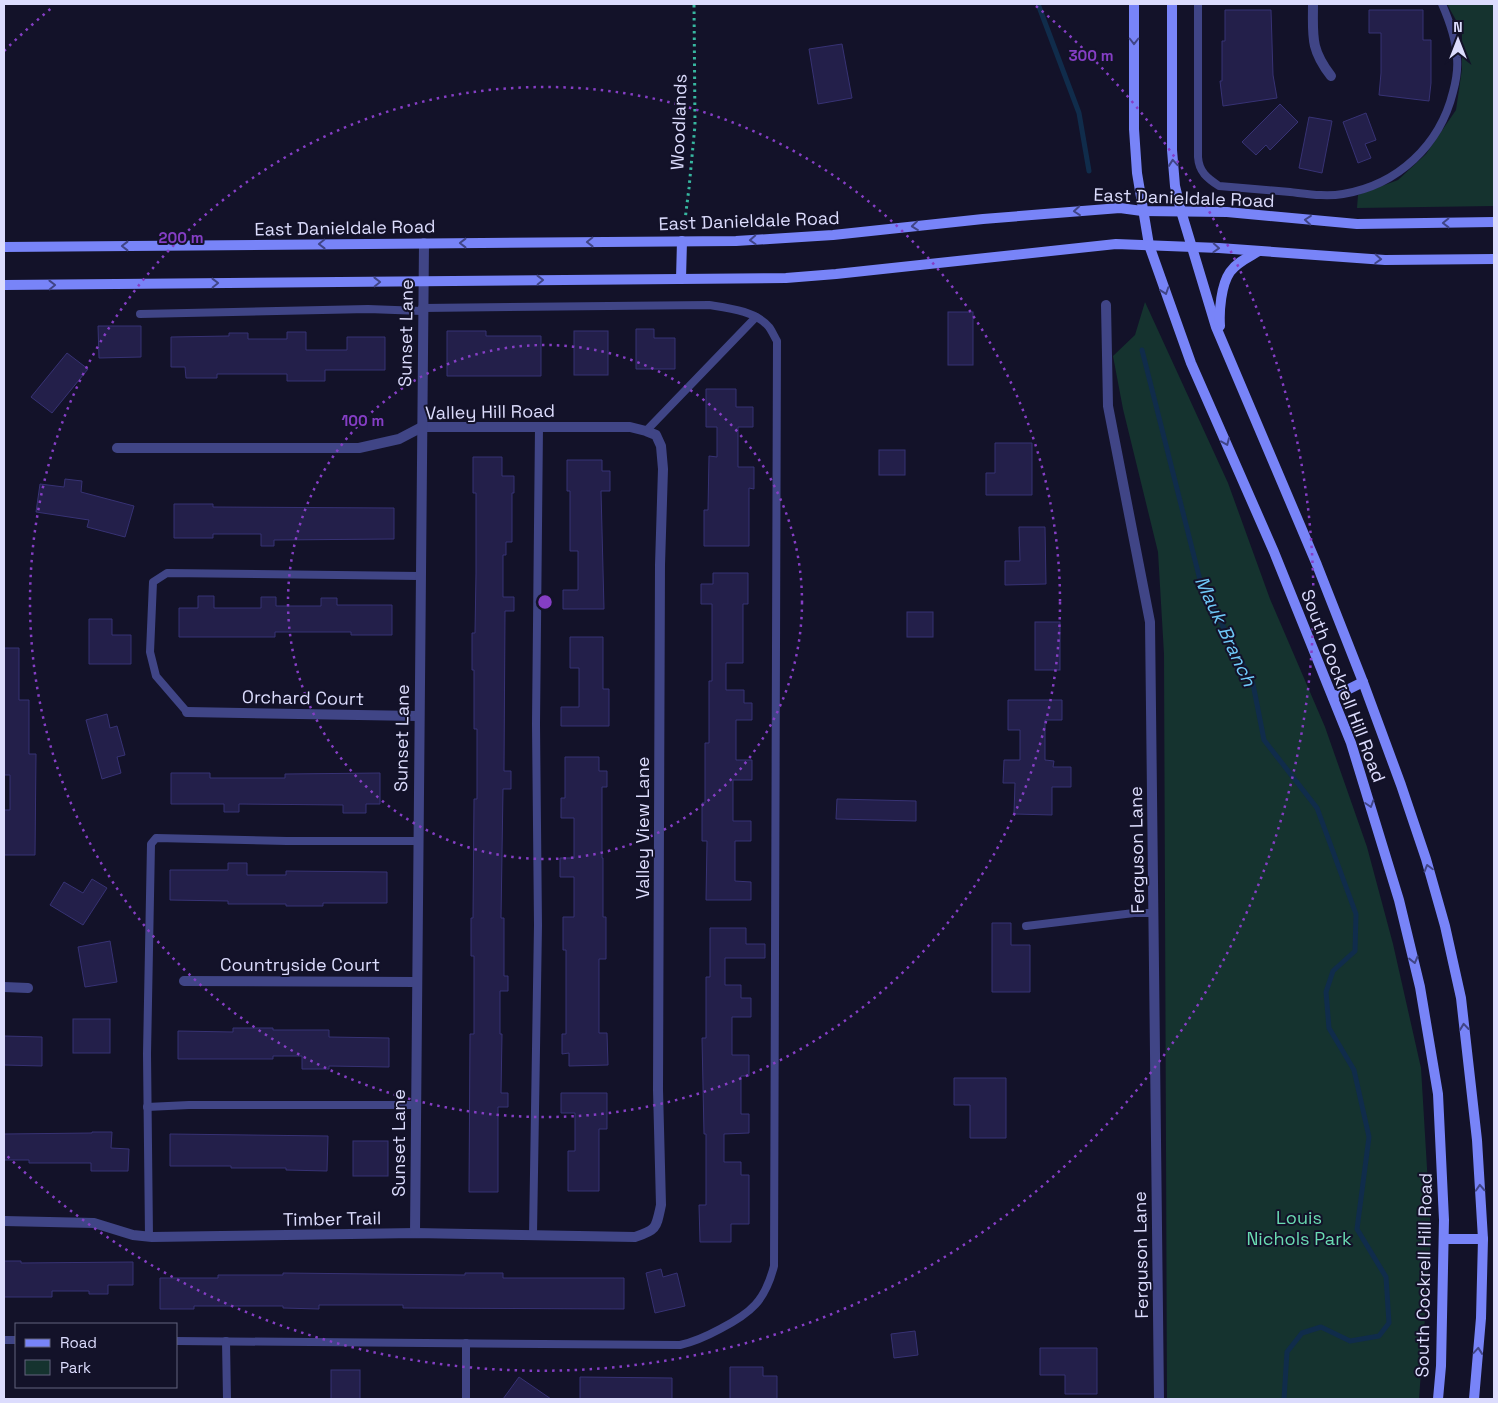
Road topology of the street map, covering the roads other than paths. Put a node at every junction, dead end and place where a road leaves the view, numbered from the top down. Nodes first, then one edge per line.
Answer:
1 (1134, 4) edge
2 (1172, 4) edge
3 (1198, 4) edge
4 (1313, 4) edge
5 (1442, 4) edge
6 (1331, 76) dead end
7 (1142, 211) junction
8 (1181, 211) junction
9 (1494, 222) edge
10 (682, 241) junction
11 (424, 243) junction
12 (1150, 245) junction
13 (4, 247) edge
14 (1192, 247) junction
15 (1259, 251) junction
16 (1494, 259) edge
17 (681, 279) junction
18 (422, 281) junction
19 (4, 285) edge
20 (1106, 305) dead end
21 (422, 309) junction
22 (140, 314) dead end
23 (756, 317) junction
24 (1220, 337) junction
25 (422, 427) junction
26 (539, 427) junction
27 (646, 431) junction
28 (656, 435) joint
29 (117, 448) dead end
30 (420, 576) junction
31 (1363, 682) junction
32 (1333, 697) junction
33 (187, 712) joint
34 (418, 716) junction
35 (417, 841) junction
36 (1154, 913) junction
37 (1026, 926) dead end
38 (184, 981) dead end
39 (416, 982) junction
40 (4, 987) edge
41 (28, 988) dead end
42 (416, 1105) junction
43 (147, 1107) junction
44 (4, 1221) edge
45 (657, 1222) joint
46 (414, 1234) junction
47 (533, 1236) junction
48 (149, 1237) junction
49 (1444, 1239) junction
50 (1483, 1239) junction
51 (178, 1341) edge
52 (226, 1341) junction
53 (466, 1343) junction
54 (226, 1399) edge
55 (466, 1399) edge
56 (1159, 1399) edge
57 (1438, 1399) edge
58 (1474, 1399) edge

1 -> 7 main road, South Cockrell Hill Road
8 -> 2 main road, South Cockrell Hill Road
3 - 5 lane
4 - 6 street
7 - 8 main road, East Danieldale Road
7 -> 10 main road, East Danieldale Road
7 - 12 main road, South Cockrell Hill Road
9 -> 8 main road, East Danieldale Road
8 - 14 main road, South Cockrell Hill Road
10 -> 11 main road, East Danieldale Road
10 - 17 main road
11 -> 13 main road, East Danieldale Road
11 - 18 street, Sunset Lane
12 - 14 main road
12 - 17 main road
12 -> 32 main road, South Cockrell Hill Road
14 -> 15 main road
14 - 24 main road, South Cockrell Hill Road
15 -> 16 main road
15 - 24 main road
18 -> 17 main road
19 -> 18 main road
18 - 21 street, Sunset Lane
20 - 36 street, Ferguson Lane
21 - 22 lane
21 - 23 lane
21 - 25 street, Sunset Lane
23 - 27 lane
23 - 53 lane
24 - 31 main road, South Cockrell Hill Road
25 - 26 street, Valley Hill Road
25 - 29 street, Valley Hill Road
25 - 30 street, Sunset Lane
26 - 27 street, Valley Hill Road
26 - 47 lane
27 - 28 street, Valley Hill Road
28 - 45 street, Valley View Lane
30 - 33 lane
30 - 34 street, Sunset Lane
31 - 32 main road
50 -> 31 main road, South Cockrell Hill Road
32 -> 49 main road, South Cockrell Hill Road
33 - 34 street, Orchard Court
34 - 35 street, Sunset Lane
35 - 39 street, Sunset Lane
35 - 43 lane
36 - 37 lane
36 - 56 street, Ferguson Lane
38 - 39 street, Countryside Court
39 - 42 street, Sunset Lane
40 - 41 street
42 - 43 lane
42 - 46 street, Sunset Lane
43 - 48 lane
44 - 48 street, Timber Trail
45 - 47 street, Timber Trail
46 - 47 street, Timber Trail
46 - 48 street, Timber Trail
49 - 50 main road
49 - 57 main road, South Cockrell Hill Road
58 -> 50 main road, South Cockrell Hill Road
51 - 52 lane
52 - 53 lane
52 - 54 lane
53 - 55 lane

